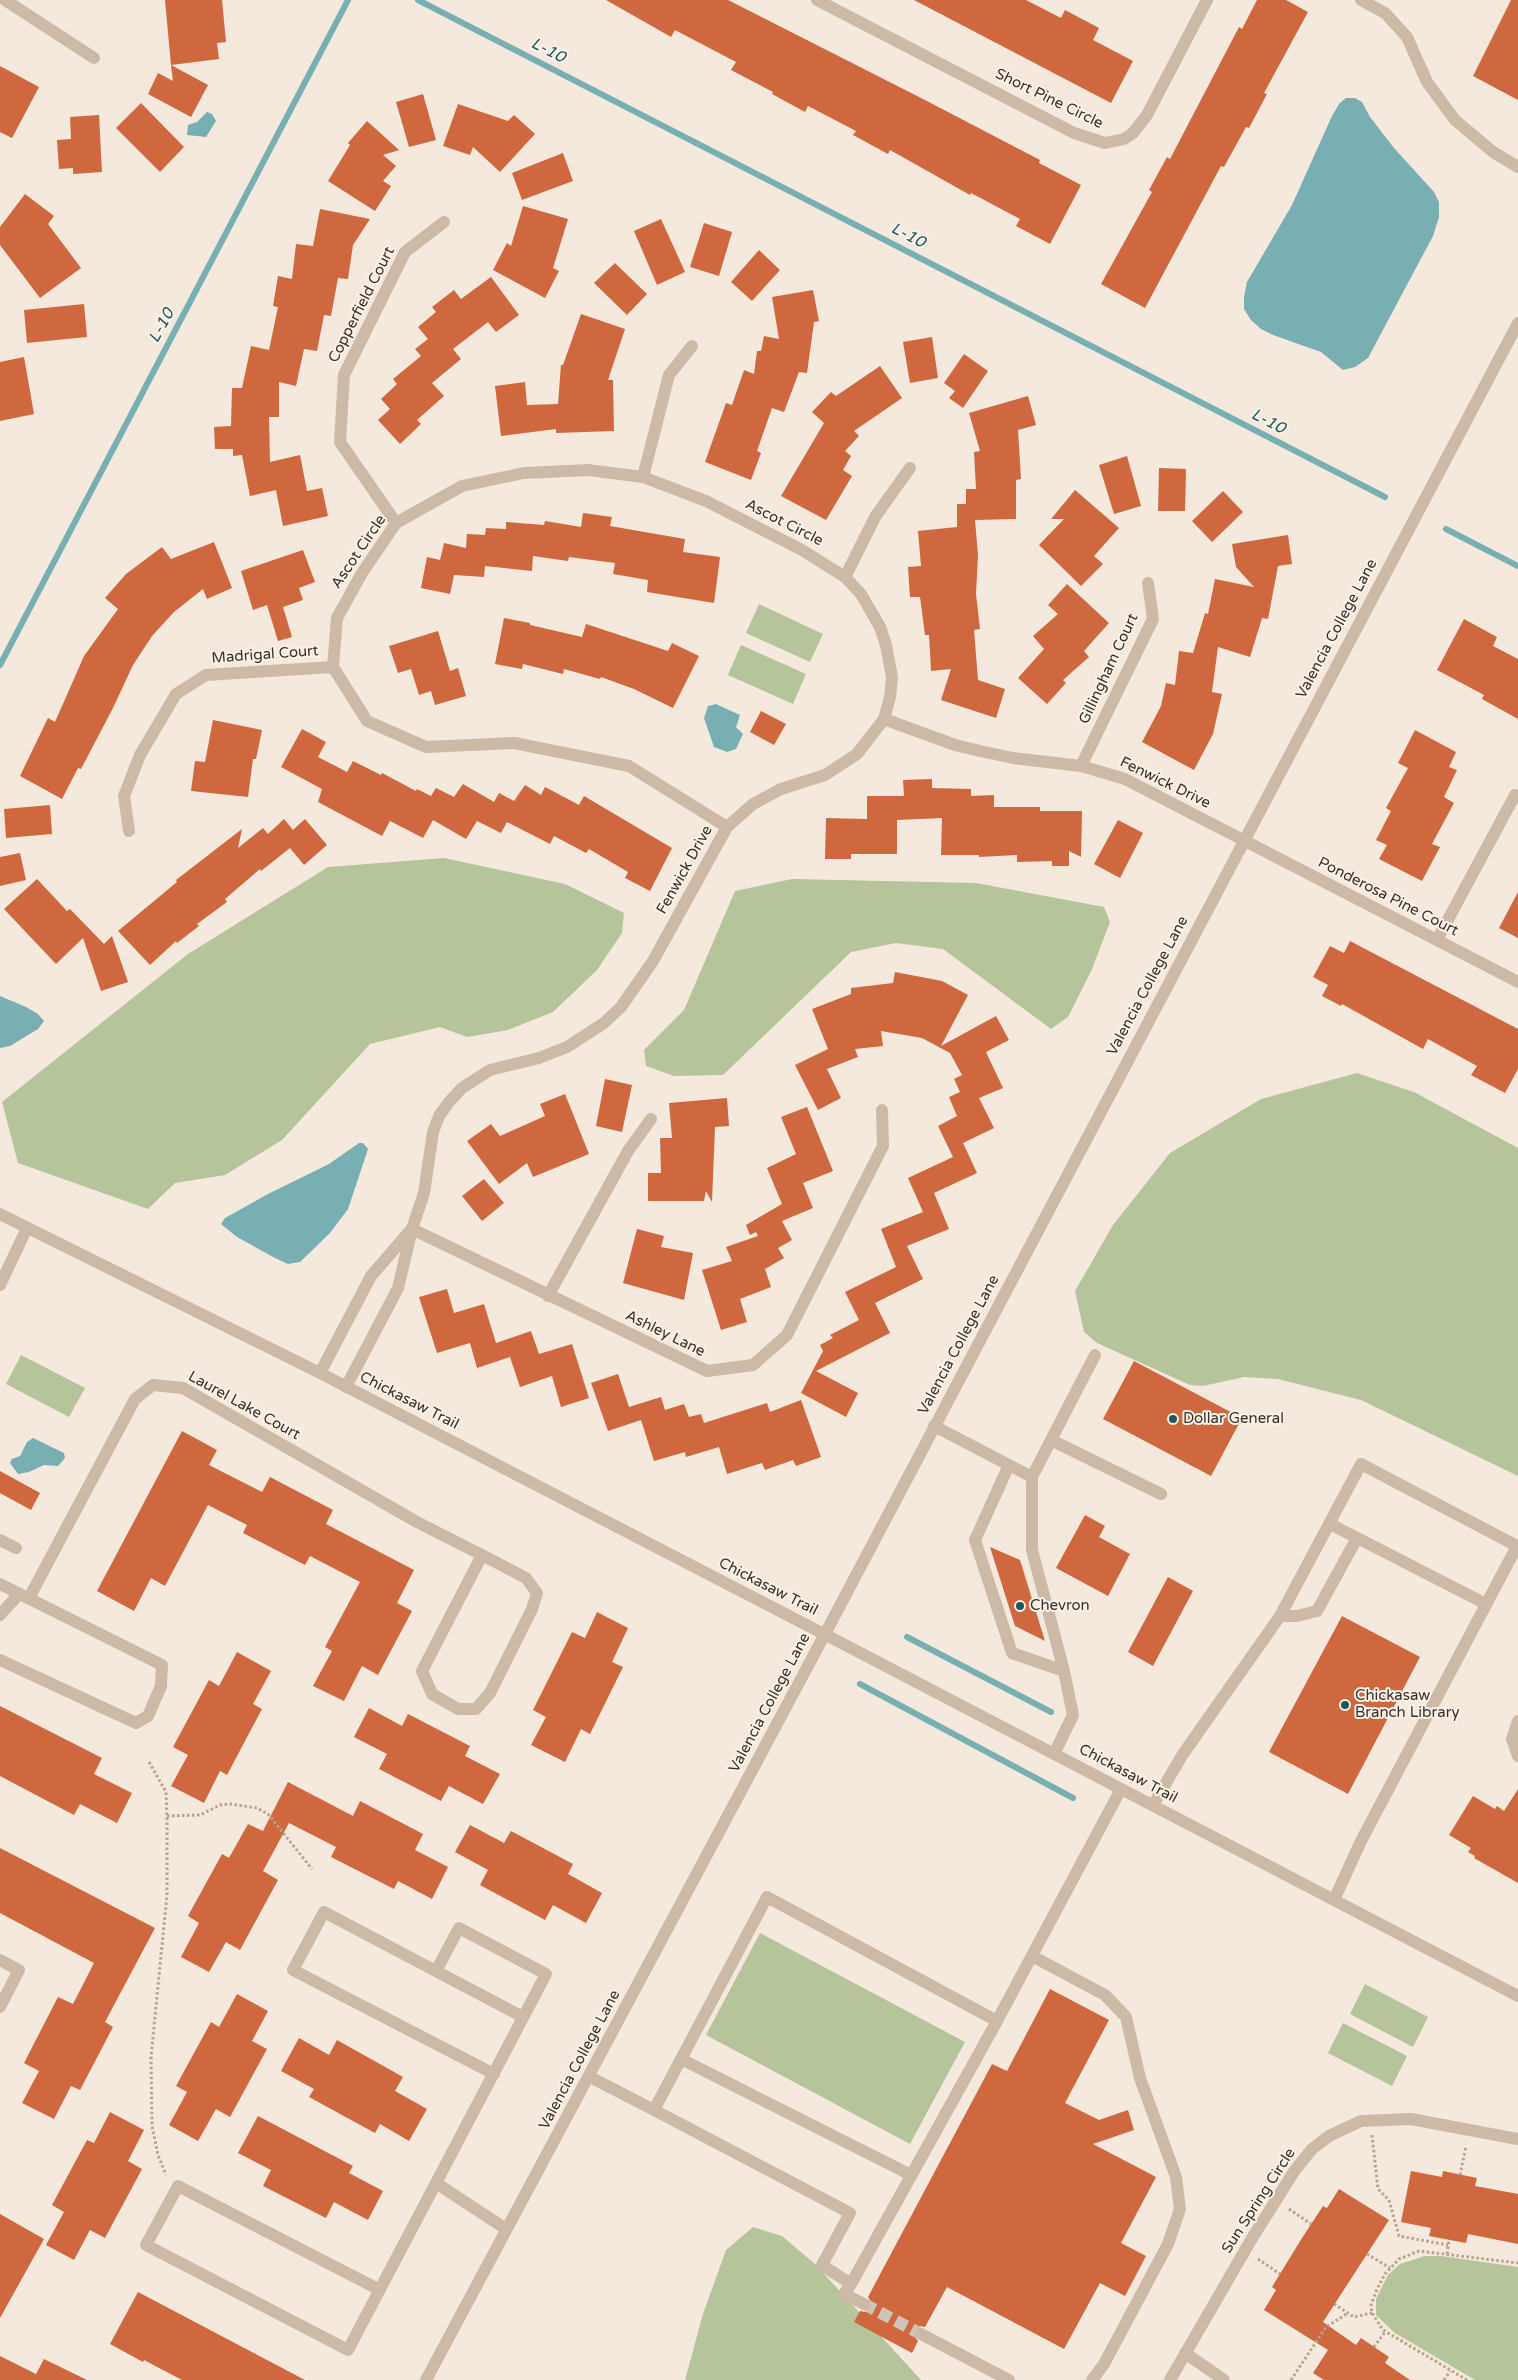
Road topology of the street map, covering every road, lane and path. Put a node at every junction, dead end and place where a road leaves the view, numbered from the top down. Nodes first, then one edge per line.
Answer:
1 (5, 0) edge
2 (818, 0) edge
3 (1207, 0) edge
4 (1361, 0) edge
5 (94, 58) dead end
6 (1518, 167) edge
7 (444, 222) dead end
8 (1518, 323) edge
9 (692, 346) dead end
10 (1513, 346) edge
11 (910, 468) dead end
12 (642, 477) junction
13 (396, 523) junction
14 (844, 577) junction
15 (1148, 583) dead end
16 (333, 667) junction
17 (884, 720) junction
18 (1081, 766) junction
19 (1516, 795) dead end
20 (727, 827) junction
21 (129, 831) dead end
22 (1243, 840) junction
23 (1437, 940) junction
24 (1518, 982) edge
25 (882, 1110) dead end
26 (651, 1119) dead end
27 (0, 1214) edge
28 (27, 1228) junction
29 (412, 1229) junction
30 (0, 1286) edge
31 (548, 1296) junction
32 (1095, 1355) dead end
33 (320, 1374) junction
34 (346, 1387) junction
35 (934, 1426) junction
36 (1051, 1440) junction
37 (1009, 1465) junction
38 (1032, 1477) junction
39 (1161, 1494) dead end
40 (1330, 1524) junction
41 (1357, 1538) junction
42 (0, 1540) edge
43 (16, 1548) dead end
44 (482, 1555) junction
45 (0, 1584) edge
46 (24, 1596) junction
47 (1486, 1604) junction
48 (0, 1615) edge
49 (1280, 1616) junction
50 (825, 1634) junction
51 (0, 1660) edge
52 (1064, 1671) junction
53 (1518, 1721) edge
54 (1054, 1754) junction
55 (1518, 1756) edge
56 (149, 1762) dead end
57 (1121, 1789) junction
58 (1153, 1806) junction
59 (167, 1816) junction
60 (312, 1869) dead end
61 (1334, 1900) junction
62 (1032, 1956) junction
63 (0, 1960) edge
64 (436, 1971) junction
65 (1518, 1996) edge
66 (0, 2007) edge
67 (523, 2017) junction
68 (997, 2021) junction
69 (681, 2059) junction
70 (494, 2074) junction
71 (590, 2077) junction
72 (654, 2110) junction
73 (1370, 2120) junction
74 (1470, 2130) junction
75 (1518, 2139) edge
76 (1460, 2175) dead end
77 (911, 2176) junction
78 (436, 2183) junction
79 (174, 2194) junction
80 (1276, 2200) junction
81 (1311, 2224) dead end
82 (506, 2229) junction
83 (1449, 2240) dead end
84 (1448, 2245) junction
85 (1245, 2251) junction
86 (1367, 2254) dead end
87 (1447, 2254) junction
88 (1518, 2264) edge
89 (1390, 2268) junction
90 (1280, 2274) dead end
91 (851, 2284) junction
92 (380, 2290) junction
93 (864, 2304) tunnel mouth
94 (1334, 2304) dead end
95 (1348, 2312) junction
96 (1372, 2313) junction
97 (1385, 2332) junction
98 (921, 2334) tunnel mouth
99 (1374, 2347) dead end
100 (1185, 2352) junction
101 (1450, 2371) junction
102 (426, 2380) edge
103 (1009, 2380) edge
104 (1092, 2380) edge
105 (1170, 2380) edge
106 (1224, 2380) edge
107 (1291, 2380) edge
108 (1444, 2380) edge
109 (1467, 2380) edge

1 - 5 street
2 - 3 street, Short Pine Circle
4 - 6 street
7 - 13 street, Copperfield Court
8 - 10 street, Valencia College Lane
9 - 12 street
10 - 22 street, Valencia College Lane
11 - 14 street
12 - 13 street, Ascot Circle
12 - 14 street, Ascot Circle
13 - 16 street, Ascot Circle
14 - 17 street, Ascot Circle
15 - 18 street, Gillingham Court
16 - 20 street
16 - 21 street, Madrigal Court
17 - 18 street, Fenwick Drive
17 - 20 street, Fenwick Drive
18 - 22 street, Fenwick Drive
19 - 23 street
20 - 29 street, Fenwick Drive
22 - 23 street, Ponderosa Pine Court
22 - 35 street, Valencia College Lane
23 - 24 street, Ponderosa Pine Court
25 - 31 street, Ashley Lane
26 - 31 street
27 - 28 street, Chickasaw Trail
28 - 30 street
28 - 33 street, Chickasaw Trail
29 - 31 street, Ashley Lane
29 - 33 street, Fenwick Drive
29 - 34 street, Fenwick Drive
32 - 36 street
33 - 34 street, Chickasaw Trail
34 - 50 street, Chickasaw Trail
35 - 37 street
35 - 50 street, Valencia College Lane
36 - 38 street
36 - 39 street
37 - 38 street
37 - 52 street
38 - 52 street
40 - 41 street
40 - 47 street
40 - 49 street
41 - 47 street
41 - 49 street
42 - 43 street
44 - 44 street, Laurel Lake Court
44 - 46 street, Laurel Lake Court
45 - 46 street
46 - 48 street, Laurel Lake Court
46 - 51 street
47 - 61 street
49 - 58 street
50 - 54 street, Chickasaw Trail
50 - 71 street, Valencia College Lane
52 - 54 street
53 - 55 street
54 - 57 street, Chickasaw Trail
56 - 59 path
57 - 58 street, Chickasaw Trail
57 - 62 street
58 - 61 street, Chickasaw Trail
59 - 60 path
59 - 79 path
61 - 65 street, Chickasaw Trail
62 - 68 street
62 - 104 street
63 - 66 street
64 - 67 street
64 - 67 street
64 - 70 street
67 - 70 street
68 - 69 street
68 - 77 street
69 - 72 street
69 - 77 street
70 - 78 street
71 - 72 street
71 - 82 street, Valencia College Lane
72 - 91 street
73 - 74 street, Sun Spring Circle
73 - 80 street, Sun Spring Circle
73 - 84 path
74 - 75 street, Sun Spring Circle
74 - 76 path
77 - 91 street
78 - 82 street
78 - 92 street
79 - 92 street
79 - 92 street
80 - 81 path
80 - 85 street, Sun Spring Circle
82 - 102 street, Valencia College Lane
83 - 84 path
84 - 87 path
85 - 90 path
85 - 100 street, Sun Spring Circle
86 - 89 path
87 - 88 path
87 - 89 path
89 - 96 path
91 - 93 street
94 - 95 path
95 - 96 path
95 - 107 path
96 - 97 path
97 - 99 path
97 - 101 path
98 - 103 street
100 - 105 street, Sun Spring Circle
100 - 106 street
101 - 108 path
101 - 109 path

